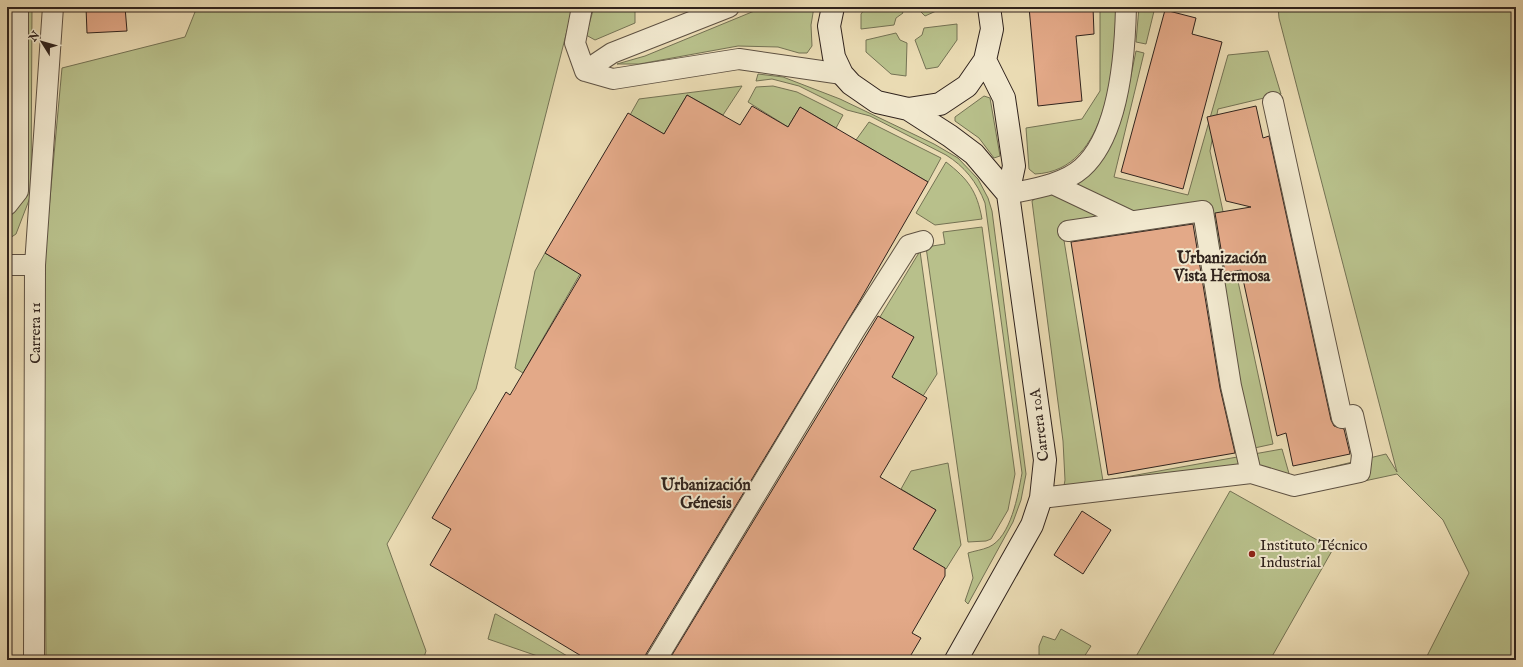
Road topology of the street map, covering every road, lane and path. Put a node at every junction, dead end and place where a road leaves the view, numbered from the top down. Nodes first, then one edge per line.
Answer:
1 (53, 7) edge
2 (582, 7) edge
3 (729, 7) edge
4 (833, 7) edge
5 (988, 7) edge
6 (1126, 7) edge
7 (15, 8) edge
8 (985, 60) junction
9 (585, 71) junction
10 (842, 74) junction
11 (1273, 102) dead end
12 (13, 108) edge
13 (908, 110) junction
14 (1053, 184) junction
15 (1008, 194) junction
16 (7, 205) edge
17 (1131, 222) junction
18 (1068, 231) dead end
19 (923, 241) dead end
20 (7, 265) edge
21 (35, 265) junction
22 (1251, 473) junction
23 (1041, 498) junction
24 (34, 660) edge
25 (656, 660) edge
26 (956, 660) edge

1 - 21 street, Carrera 11
2 - 9 street
3 - 9 street
4 - 10 street
5 - 8 street
6 - 14 street
7 - 12 street
8 - 13 street
8 - 15 street
9 - 10 street
10 - 13 street
11 - 22 street
12 - 16 street
13 - 15 street
14 - 15 street
14 - 17 street
15 - 23 street, Carrera 10A
17 - 18 street
17 - 22 street
19 - 25 street
20 - 21 street
21 - 24 street, Carrera 11
22 - 23 street
23 - 26 street, Carrera 10A

